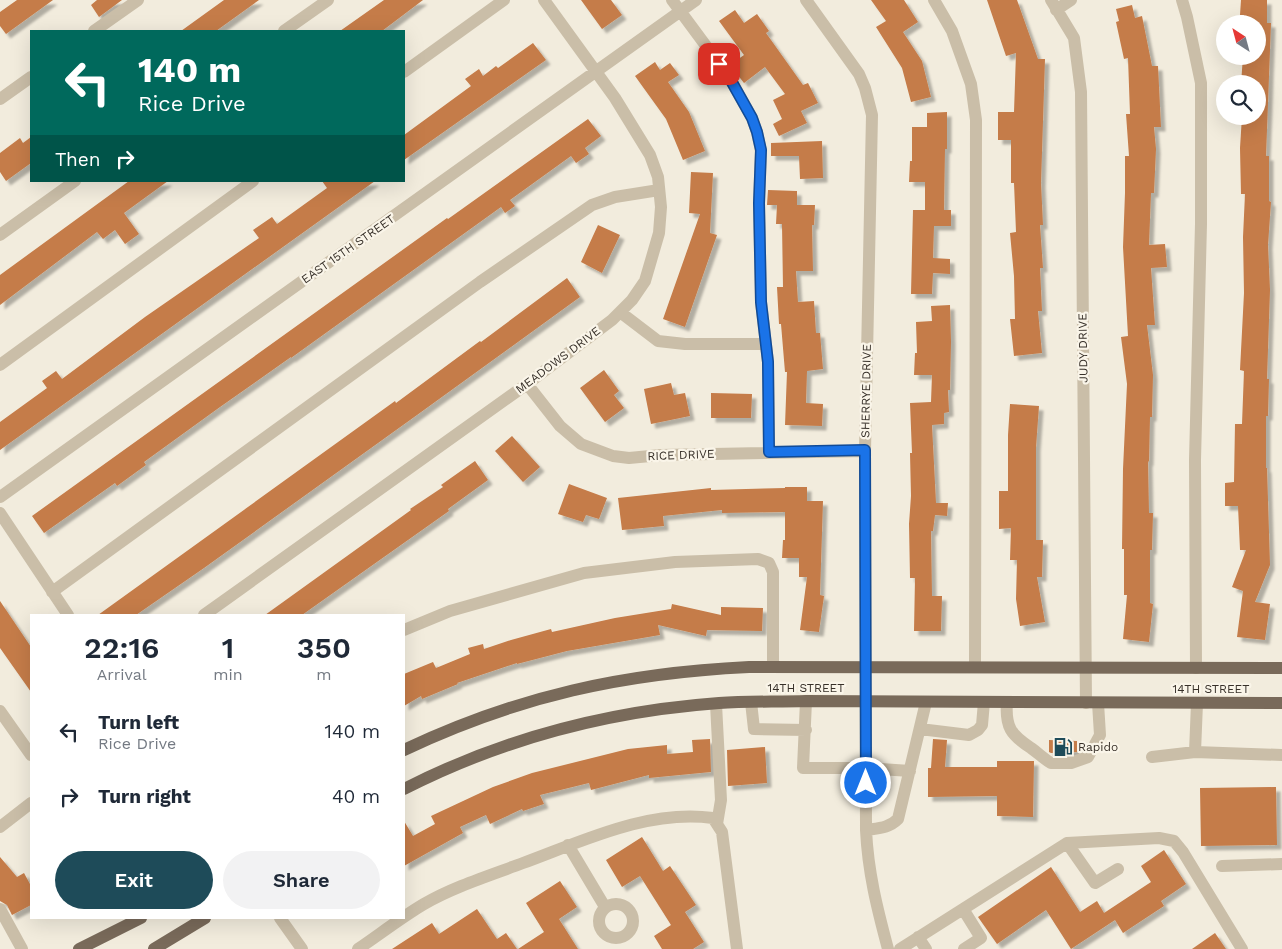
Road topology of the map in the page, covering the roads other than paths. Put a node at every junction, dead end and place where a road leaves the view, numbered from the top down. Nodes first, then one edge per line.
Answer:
1 (138, 0) edge
2 (328, 0) edge
3 (504, 0) edge
4 (544, 0) edge
5 (672, 0) edge
6 (696, 0) edge
7 (806, 0) edge
8 (934, 0) edge
9 (1070, 0) edge
10 (1182, 0) edge
11 (1054, 5) edge
12 (680, 11) junction
13 (95, 30) edge
14 (285, 30) edge
15 (405, 71) edge
16 (596, 72) junction
17 (30, 78) edge
18 (0, 100) edge
19 (74, 182) edge
20 (252, 182) edge
21 (659, 190) junction
22 (0, 235) edge
23 (620, 312) junction
24 (766, 344) junction
25 (0, 365) edge
26 (527, 384) junction
27 (865, 450) junction
28 (769, 452) junction
29 (0, 497) edge
30 (0, 513) edge
31 (52, 592) junction
32 (67, 614) edge
33 (205, 614) edge
34 (405, 630) edge
35 (773, 667) junction
36 (866, 667) junction
37 (974, 667) junction
38 (1087, 668) junction
39 (1196, 668) junction
40 (1282, 668) edge
41 (806, 701) junction
42 (751, 702) junction
43 (866, 702) junction
44 (926, 702) junction
45 (984, 702) junction
46 (1007, 702) junction
47 (1092, 703) junction
48 (1196, 703) junction
49 (1282, 703) edge
50 (716, 704) junction
51 (0, 711) edge
52 (920, 729) junction
53 (806, 730) junction
54 (405, 750) edge
55 (1195, 752) junction
56 (30, 754) edge
57 (1282, 755) edge
58 (1152, 757) dead end
59 (866, 768) junction
60 (910, 771) junction
61 (405, 789) edge
62 (30, 804) edge
63 (717, 824) junction
64 (0, 827) edge
65 (866, 830) junction
66 (1067, 843) junction
67 (568, 846) junction
68 (1282, 864) edge
69 (1222, 866) dead end
70 (1118, 869) dead end
71 (606, 907) dead end
72 (963, 909) junction
73 (0, 910) edge
74 (405, 917) edge
75 (139, 919) edge
76 (202, 919) edge
77 (281, 919) edge
78 (403, 919) edge
79 (918, 937) junction
80 (22, 949) edge
81 (79, 949) edge
82 (154, 949) edge
83 (302, 949) edge
84 (358, 949) edge
85 (737, 949) edge
86 (888, 949) edge
87 (900, 949) edge
88 (926, 949) edge
89 (964, 949) edge
90 (1242, 949) edge

1 - 13 street
2 - 14 street
3 - 15 street
4 - 16 street, MEADOWS DRIVE
5 - 12 street
6 - 12 street, EAST 15TH STREET
7 - 27 street, SHERRYE DRIVE
8 - 37 street
9 - 11 street
10 - 39 street
11 - 38 street, JUDY DRIVE
12 - 16 street, EAST 15TH STREET
12 - 24 street
16 - 21 street, MEADOWS DRIVE
16 - 29 street, EAST 15TH STREET
17 - 18 street
19 - 22 street
20 - 25 street
21 - 23 street, MEADOWS DRIVE
21 - 31 street
23 - 24 street
23 - 26 street, MEADOWS DRIVE
24 - 28 street
26 - 28 street, RICE DRIVE
26 - 33 street, MEADOWS DRIVE
27 - 28 street, RICE DRIVE
27 - 36 street, SHERRYE DRIVE
30 - 31 street
31 - 32 street
34 - 35 street
35 - 36 main road, 14TH STREET
35 - 54 main road, 14TH STREET
36 - 37 main road, 14TH STREET
36 - 43 street, SHERRYE DRIVE
37 - 38 main road, 14TH STREET
38 - 39 main road, 14TH STREET
38 - 47 street, JUDY DRIVE
39 - 40 main road, 14TH STREET
41 - 42 main road, 14TH STREET
41 - 43 main road, 14TH STREET
41 - 53 street
42 - 50 main road, 14TH STREET
42 - 53 street
43 - 44 main road, 14TH STREET
43 - 59 street, SHERRYE DRIVE
44 - 45 main road, 14TH STREET
44 - 52 street
45 - 46 main road, 14TH STREET
45 - 52 street
46 - 47 main road, 14TH STREET
46 - 47 street, JUDY DRIVE
47 - 48 main road, 14TH STREET
48 - 49 main road, 14TH STREET
48 - 55 street
50 - 61 main road, 14TH STREET
50 - 63 street
51 - 56 street
52 - 60 street
53 - 59 street
55 - 57 street
55 - 58 street
59 - 60 street
59 - 65 street, SHERRYE DRIVE
60 - 65 street
62 - 64 street
63 - 67 street
63 - 85 street
65 - 86 street, SHERRYE DRIVE
66 - 70 street
66 - 72 street
66 - 90 street
67 - 71 street
67 - 74 street
68 - 69 street
72 - 79 street
72 - 89 street
73 - 80 street
75 - 81 main road
76 - 82 main road
77 - 83 street
78 - 84 street
79 - 87 street
79 - 88 street

